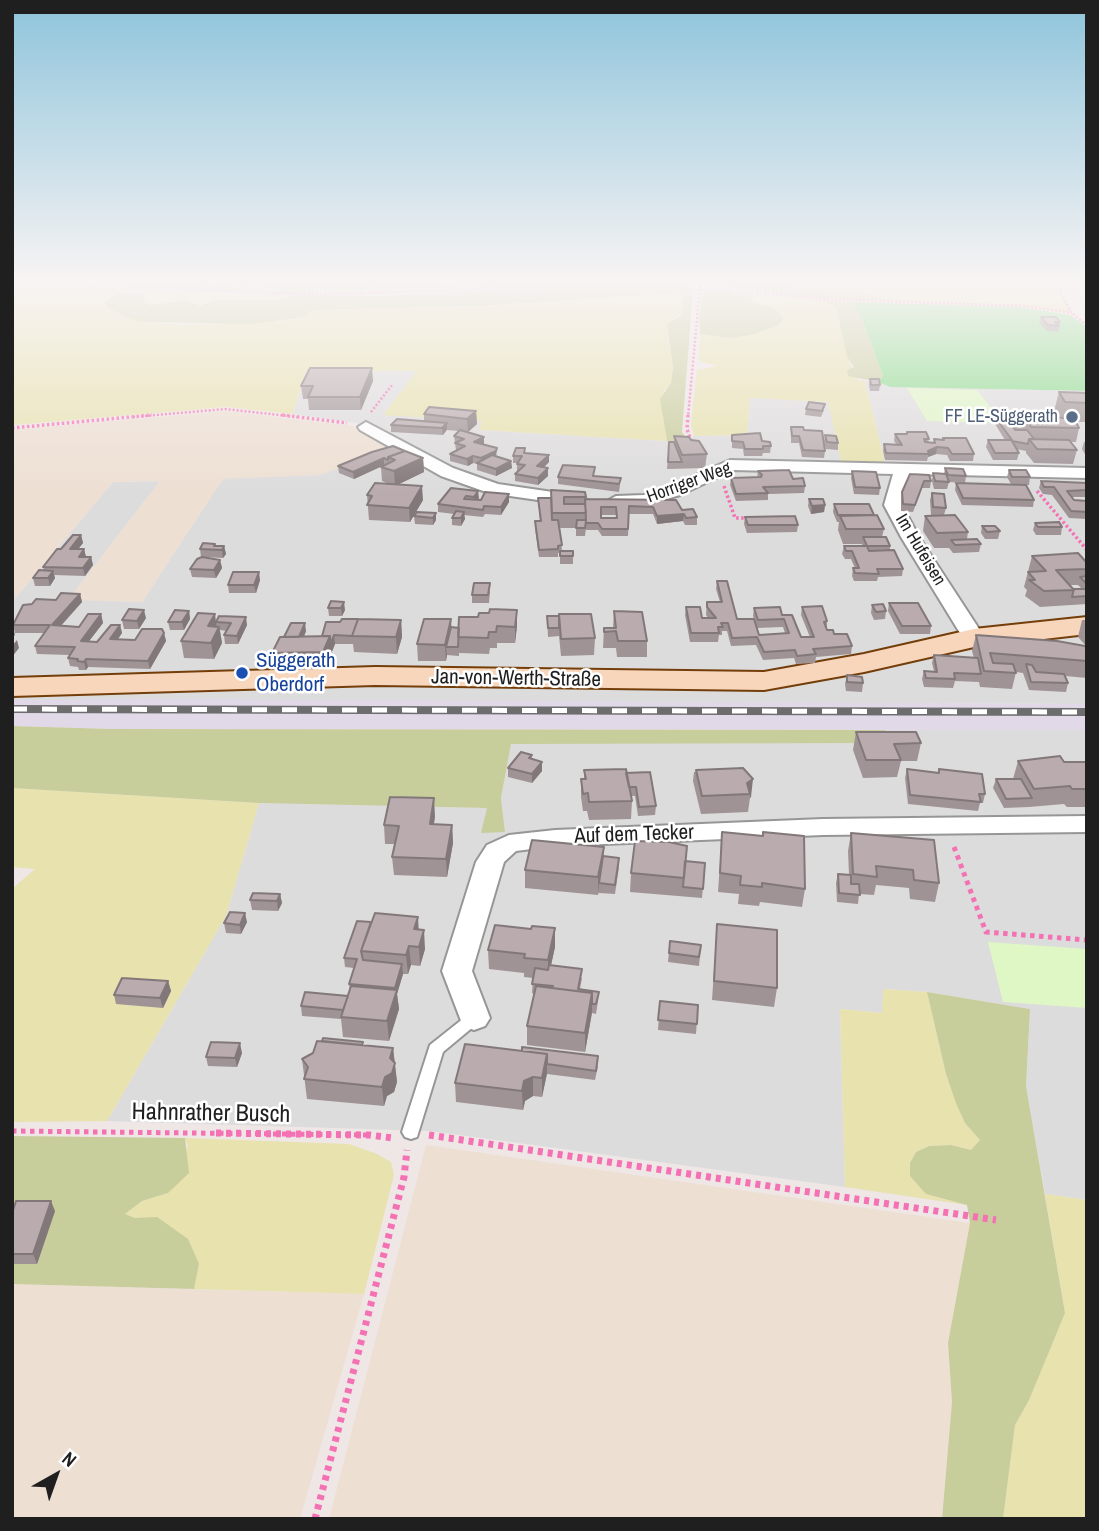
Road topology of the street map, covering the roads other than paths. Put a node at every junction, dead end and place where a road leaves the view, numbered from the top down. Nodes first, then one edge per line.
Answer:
1 (363, 426) road end
2 (902, 471) junction
3 (1087, 473) edge
4 (1087, 625) edge
5 (1015, 632) junction
6 (974, 638) junction
7 (1052, 649) edge
8 (12, 687) edge
9 (1087, 824) edge
10 (474, 1018) joint
11 (409, 1136) road end

1 - 2 street, Horriger Weg
2 - 3 street
2 - 6 street, Im Hufeisen
4 - 5 main road, Jan-von-Werth-Straße
5 - 6 main road, Jan-von-Werth-Straße
5 - 7 street
6 - 8 main road, Jan-von-Werth-Straße
9 - 10 street, Auf dem Tecker
10 - 11 lane, Auf dem Tecker

